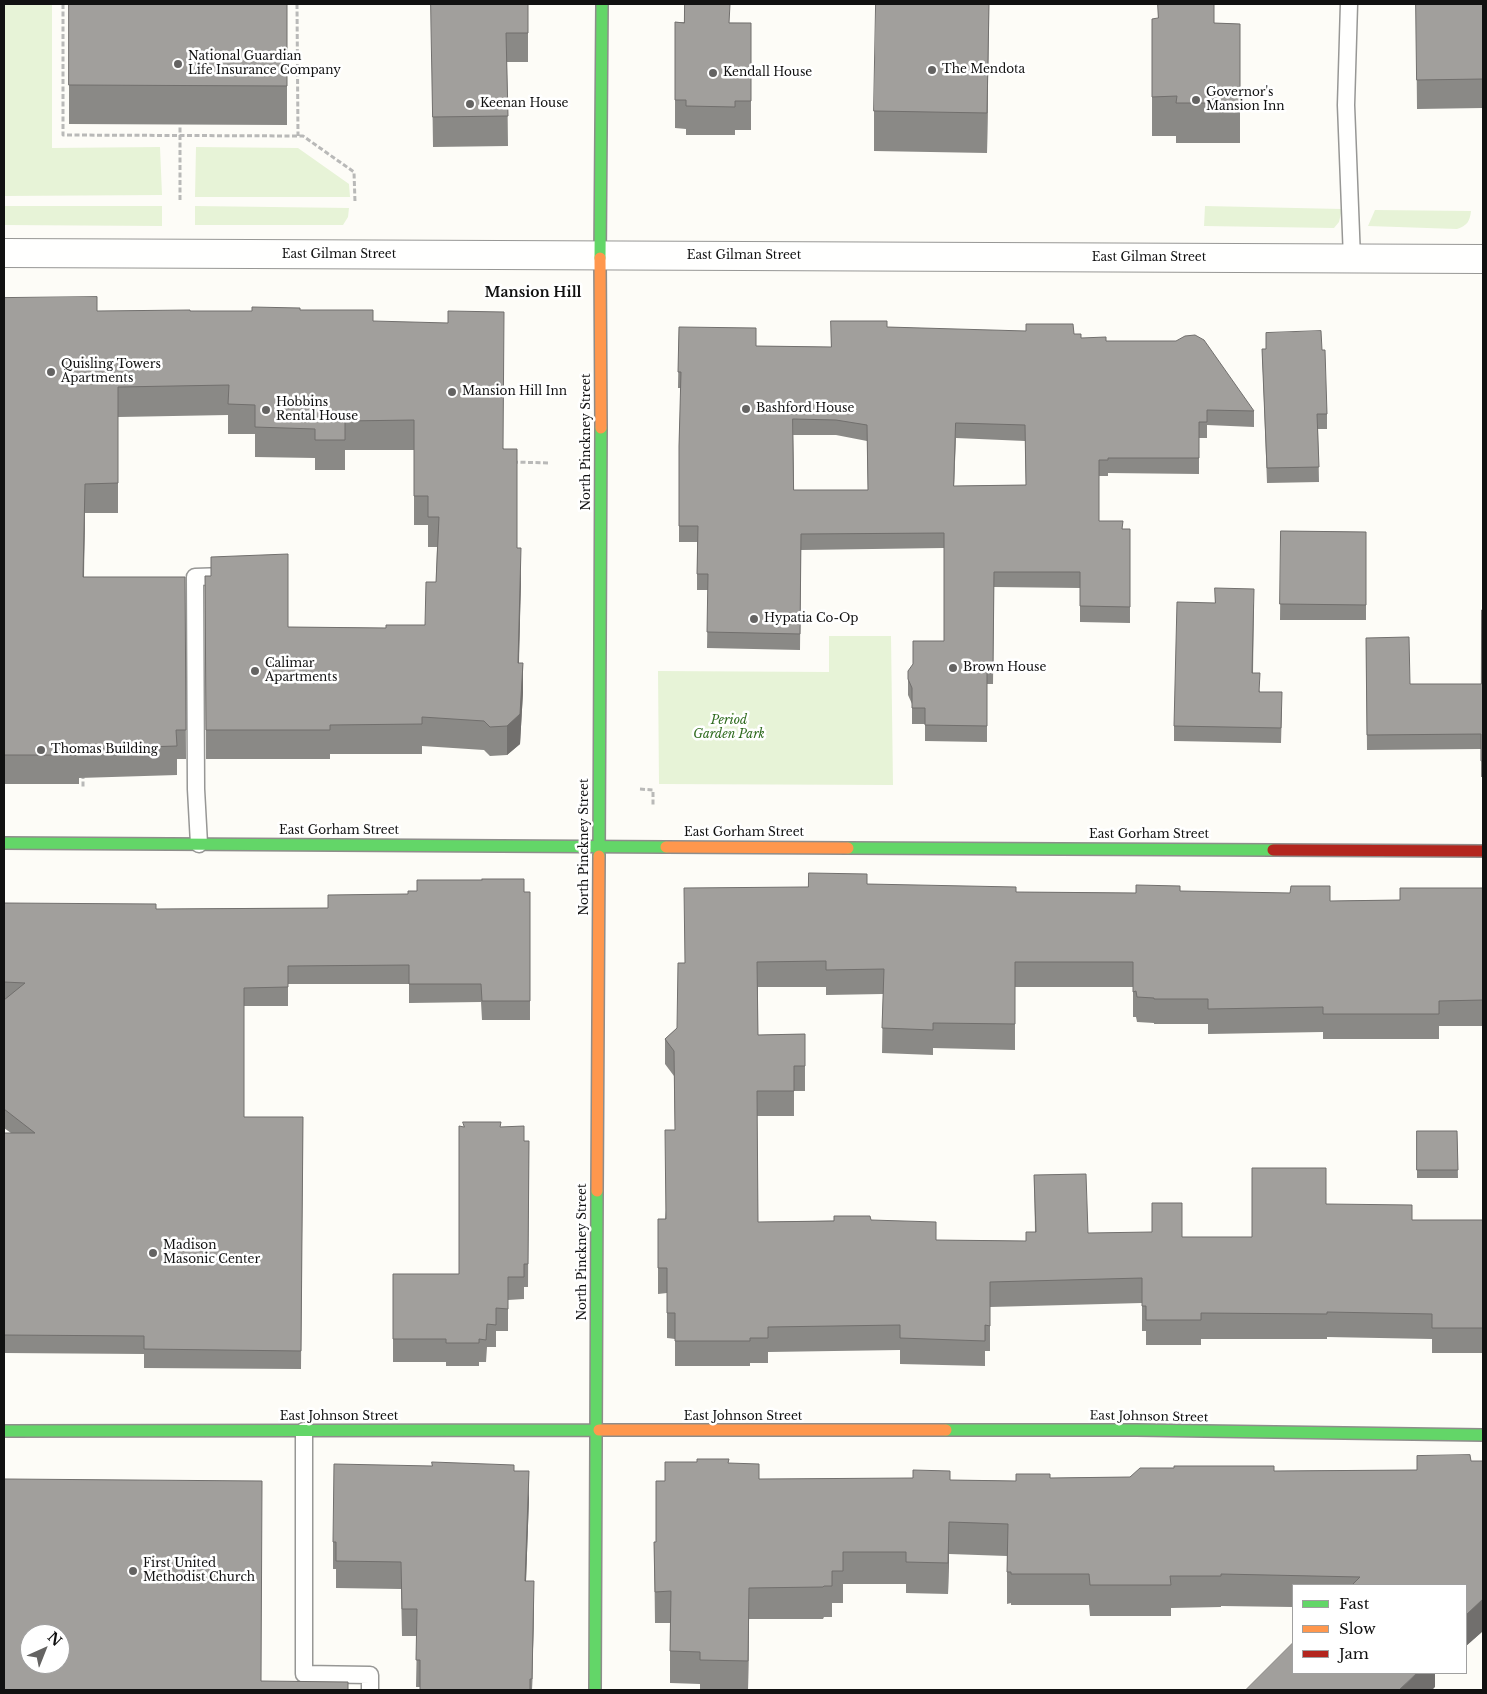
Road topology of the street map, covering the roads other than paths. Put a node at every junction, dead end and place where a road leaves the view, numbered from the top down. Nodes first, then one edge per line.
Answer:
1 (602, 4) edge
2 (1348, 4) edge
3 (4, 253) edge
4 (600, 256) junction
5 (1352, 259) junction
6 (1483, 260) edge
7 (241, 576) edge
8 (4, 843) edge
9 (199, 844) junction
10 (599, 846) junction
11 (1483, 851) edge
12 (4, 1431) edge
13 (304, 1431) junction
14 (596, 1431) junction
15 (1483, 1435) edge
16 (370, 1690) edge
17 (595, 1690) edge

1 - 4 main road, North Pinckney Street
2 - 5 lane
3 - 4 street, East Gilman Street
4 - 5 street, East Gilman Street
4 - 10 main road, North Pinckney Street
5 - 6 street, East Gilman Street
7 - 9 lane
8 - 9 main road, East Gorham Street
9 - 10 main road, East Gorham Street
10 - 11 main road, East Gorham Street
10 - 14 main road, North Pinckney Street
12 - 13 main road, East Johnson Street
13 - 14 main road, East Johnson Street
13 - 16 lane
14 - 15 main road, East Johnson Street
14 - 17 main road, North Pinckney Street

